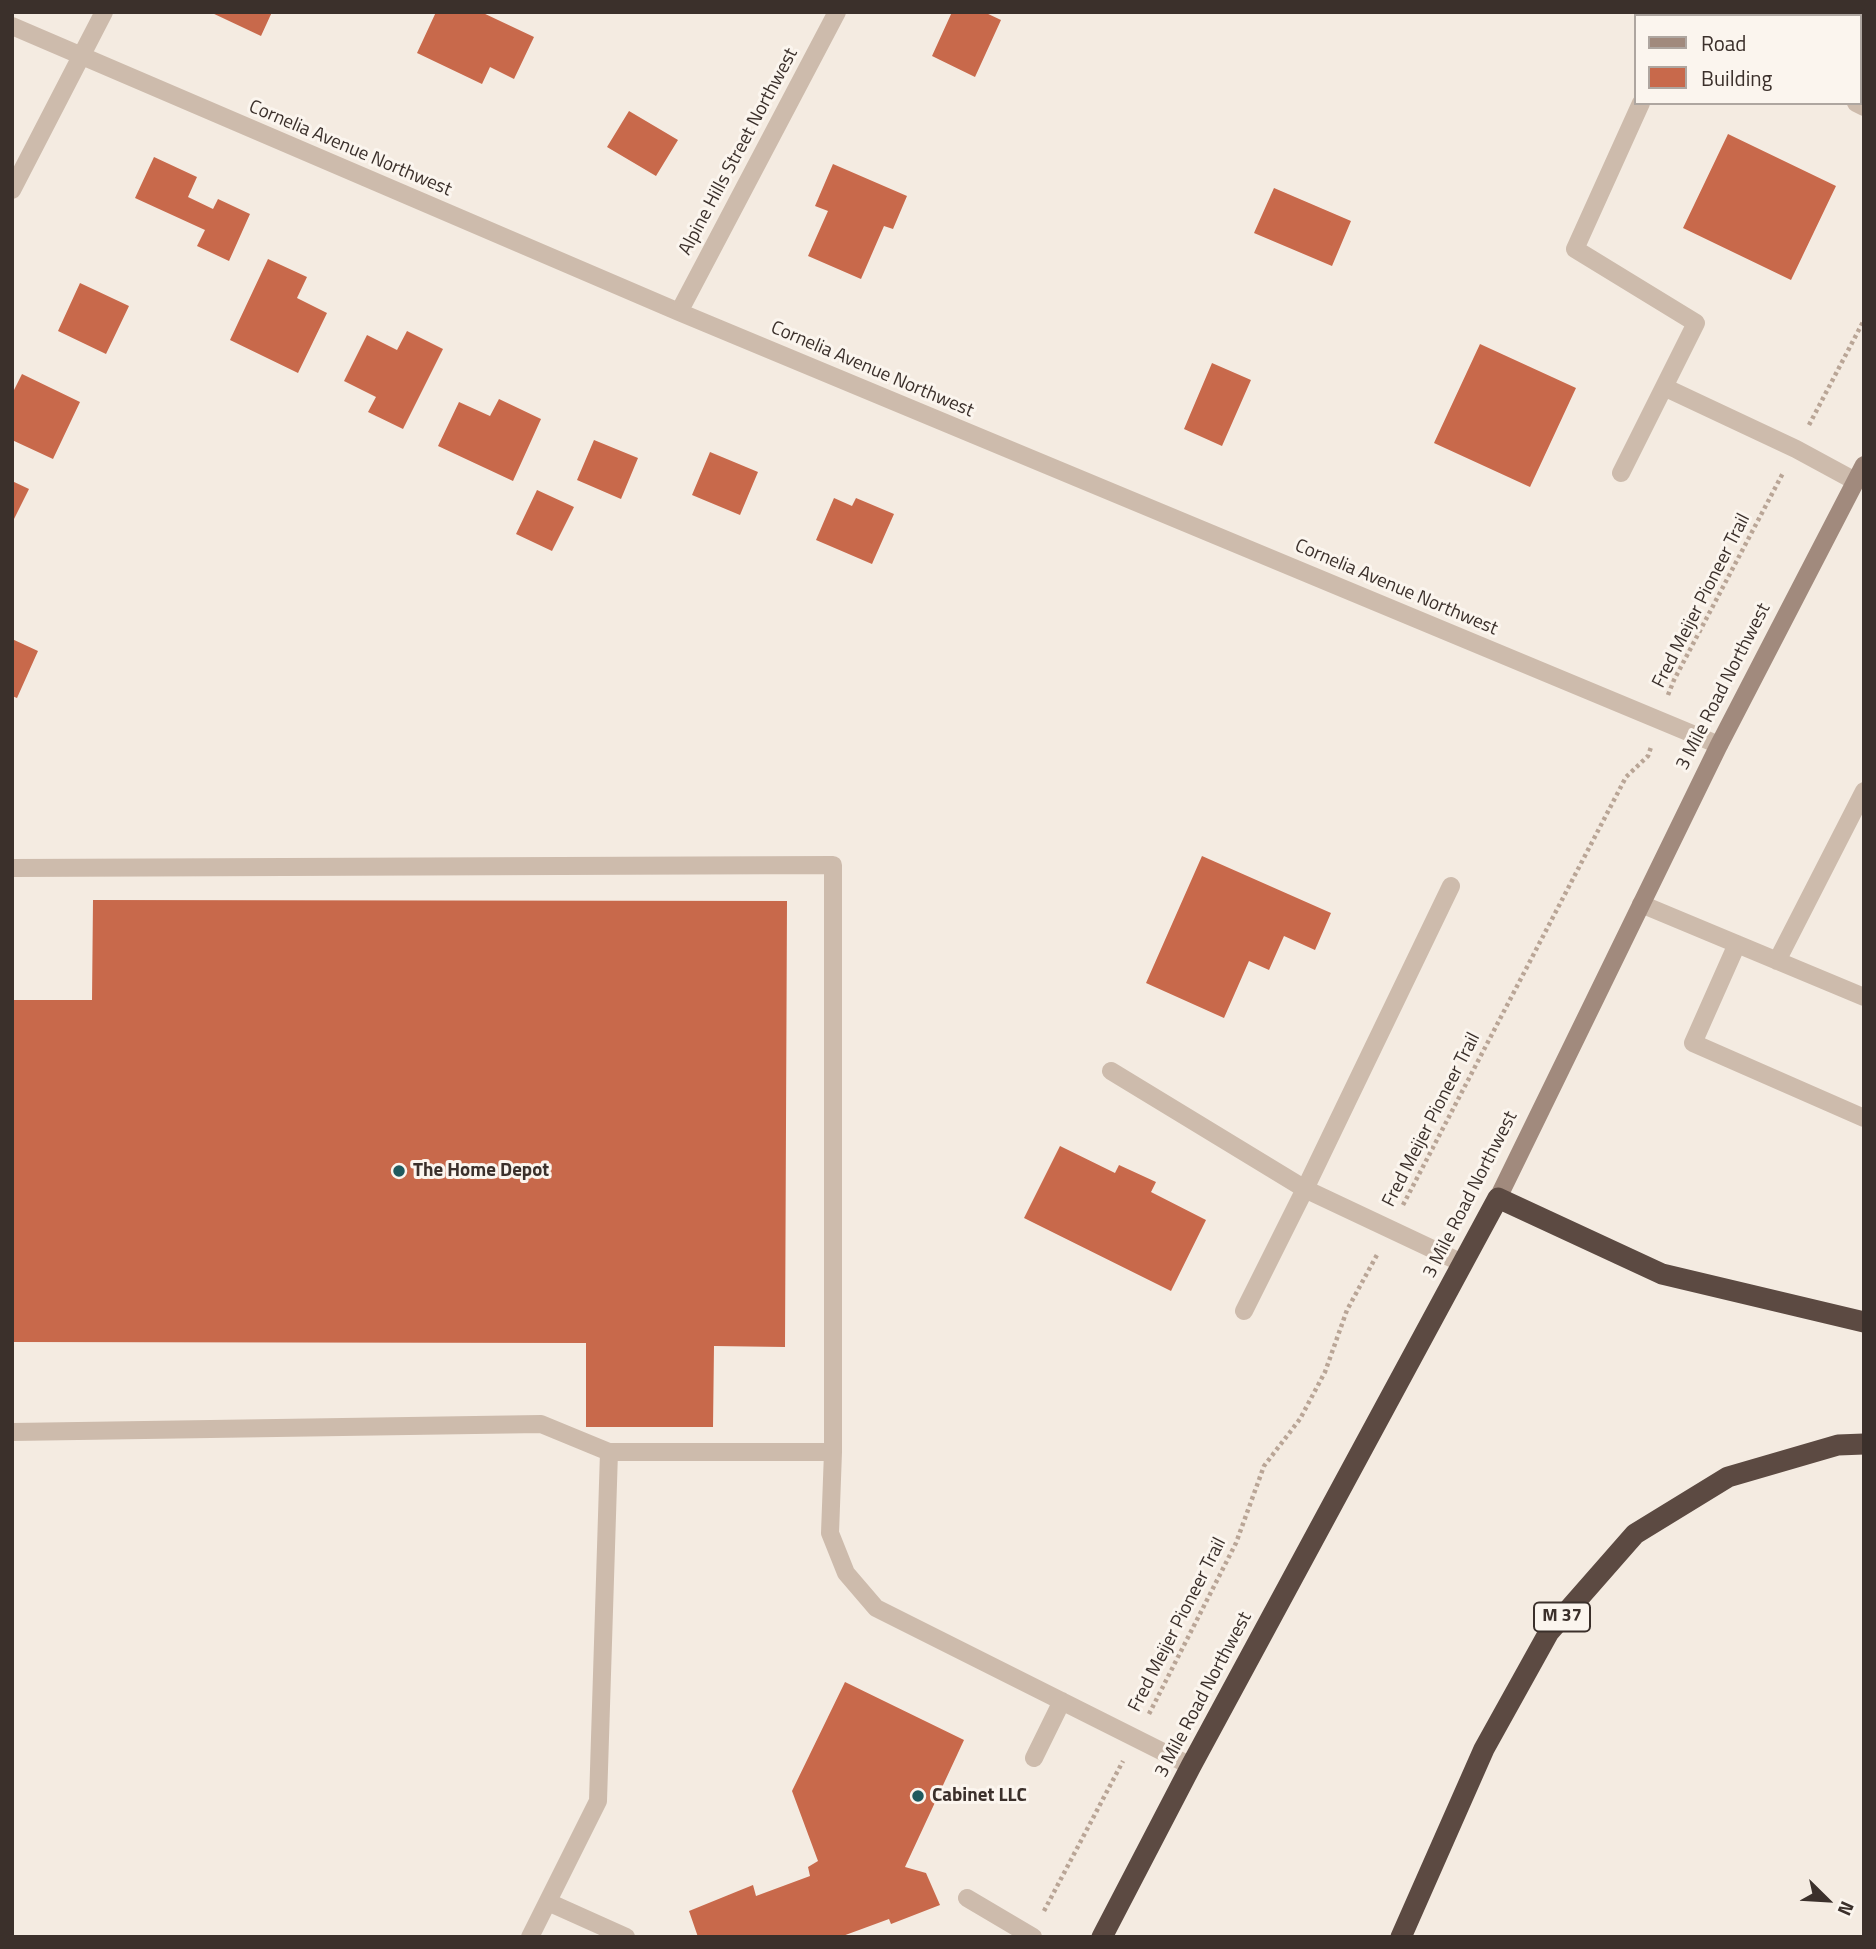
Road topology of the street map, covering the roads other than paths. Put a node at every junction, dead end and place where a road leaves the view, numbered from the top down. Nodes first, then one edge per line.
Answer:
1 (104, 12) edge
2 (837, 12) edge
3 (12, 26) edge
4 (80, 57) junction
5 (1640, 105) edge
6 (12, 190) edge
7 (679, 312) junction
8 (1664, 387) junction
9 (1621, 473) dead end
10 (1860, 473) edge
11 (1719, 745) junction
12 (1864, 790) edge
13 (12, 868) edge
14 (1451, 886) dead end
15 (1641, 904) junction
16 (1737, 944) junction
17 (1777, 961) junction
18 (1864, 997) edge
19 (1111, 1071) dead end
20 (1864, 1118) edge
21 (1305, 1189) junction
22 (1498, 1198) junction
23 (1462, 1263) junction
24 (1244, 1311) dead end
25 (1864, 1322) edge
26 (12, 1432) edge
27 (1864, 1444) edge
28 (609, 1452) junction
29 (833, 1452) junction
30 (1062, 1701) junction
31 (1034, 1758) dead end
32 (1191, 1766) junction
33 (967, 1898) dead end
34 (548, 1902) junction
35 (1032, 1936) edge
36 (530, 1937) edge
37 (626, 1937) edge
38 (1102, 1937) edge
39 (1401, 1937) edge

1 - 4 street
2 - 7 street, Alpine Hills Street Northwest
3 - 4 street, Cornelia Avenue Northwest
4 - 6 street
4 - 7 street, Cornelia Avenue Northwest
5 - 8 street
7 - 11 street, Cornelia Avenue Northwest
8 - 9 street
8 - 10 street
10 - 11 main road, 3 Mile Road Northwest
11 - 15 main road, 3 Mile Road Northwest
12 - 17 street
13 - 29 street
14 - 21 street
15 - 16 street
15 - 22 main road, 3 Mile Road Northwest
16 - 17 street
16 - 20 street
17 - 18 street
19 - 21 street
21 - 23 street
21 - 24 street
22 - 23 highway, 3 Mile Road Northwest
22 - 25 highway
23 - 32 highway, 3 Mile Road Northwest
26 - 28 street
27 - 39 highway, M 37
28 - 29 street
28 - 34 street
29 - 30 street
30 - 31 street
30 - 32 street
32 - 38 highway, 3 Mile Road Northwest
33 - 35 street
34 - 36 street
34 - 37 street

